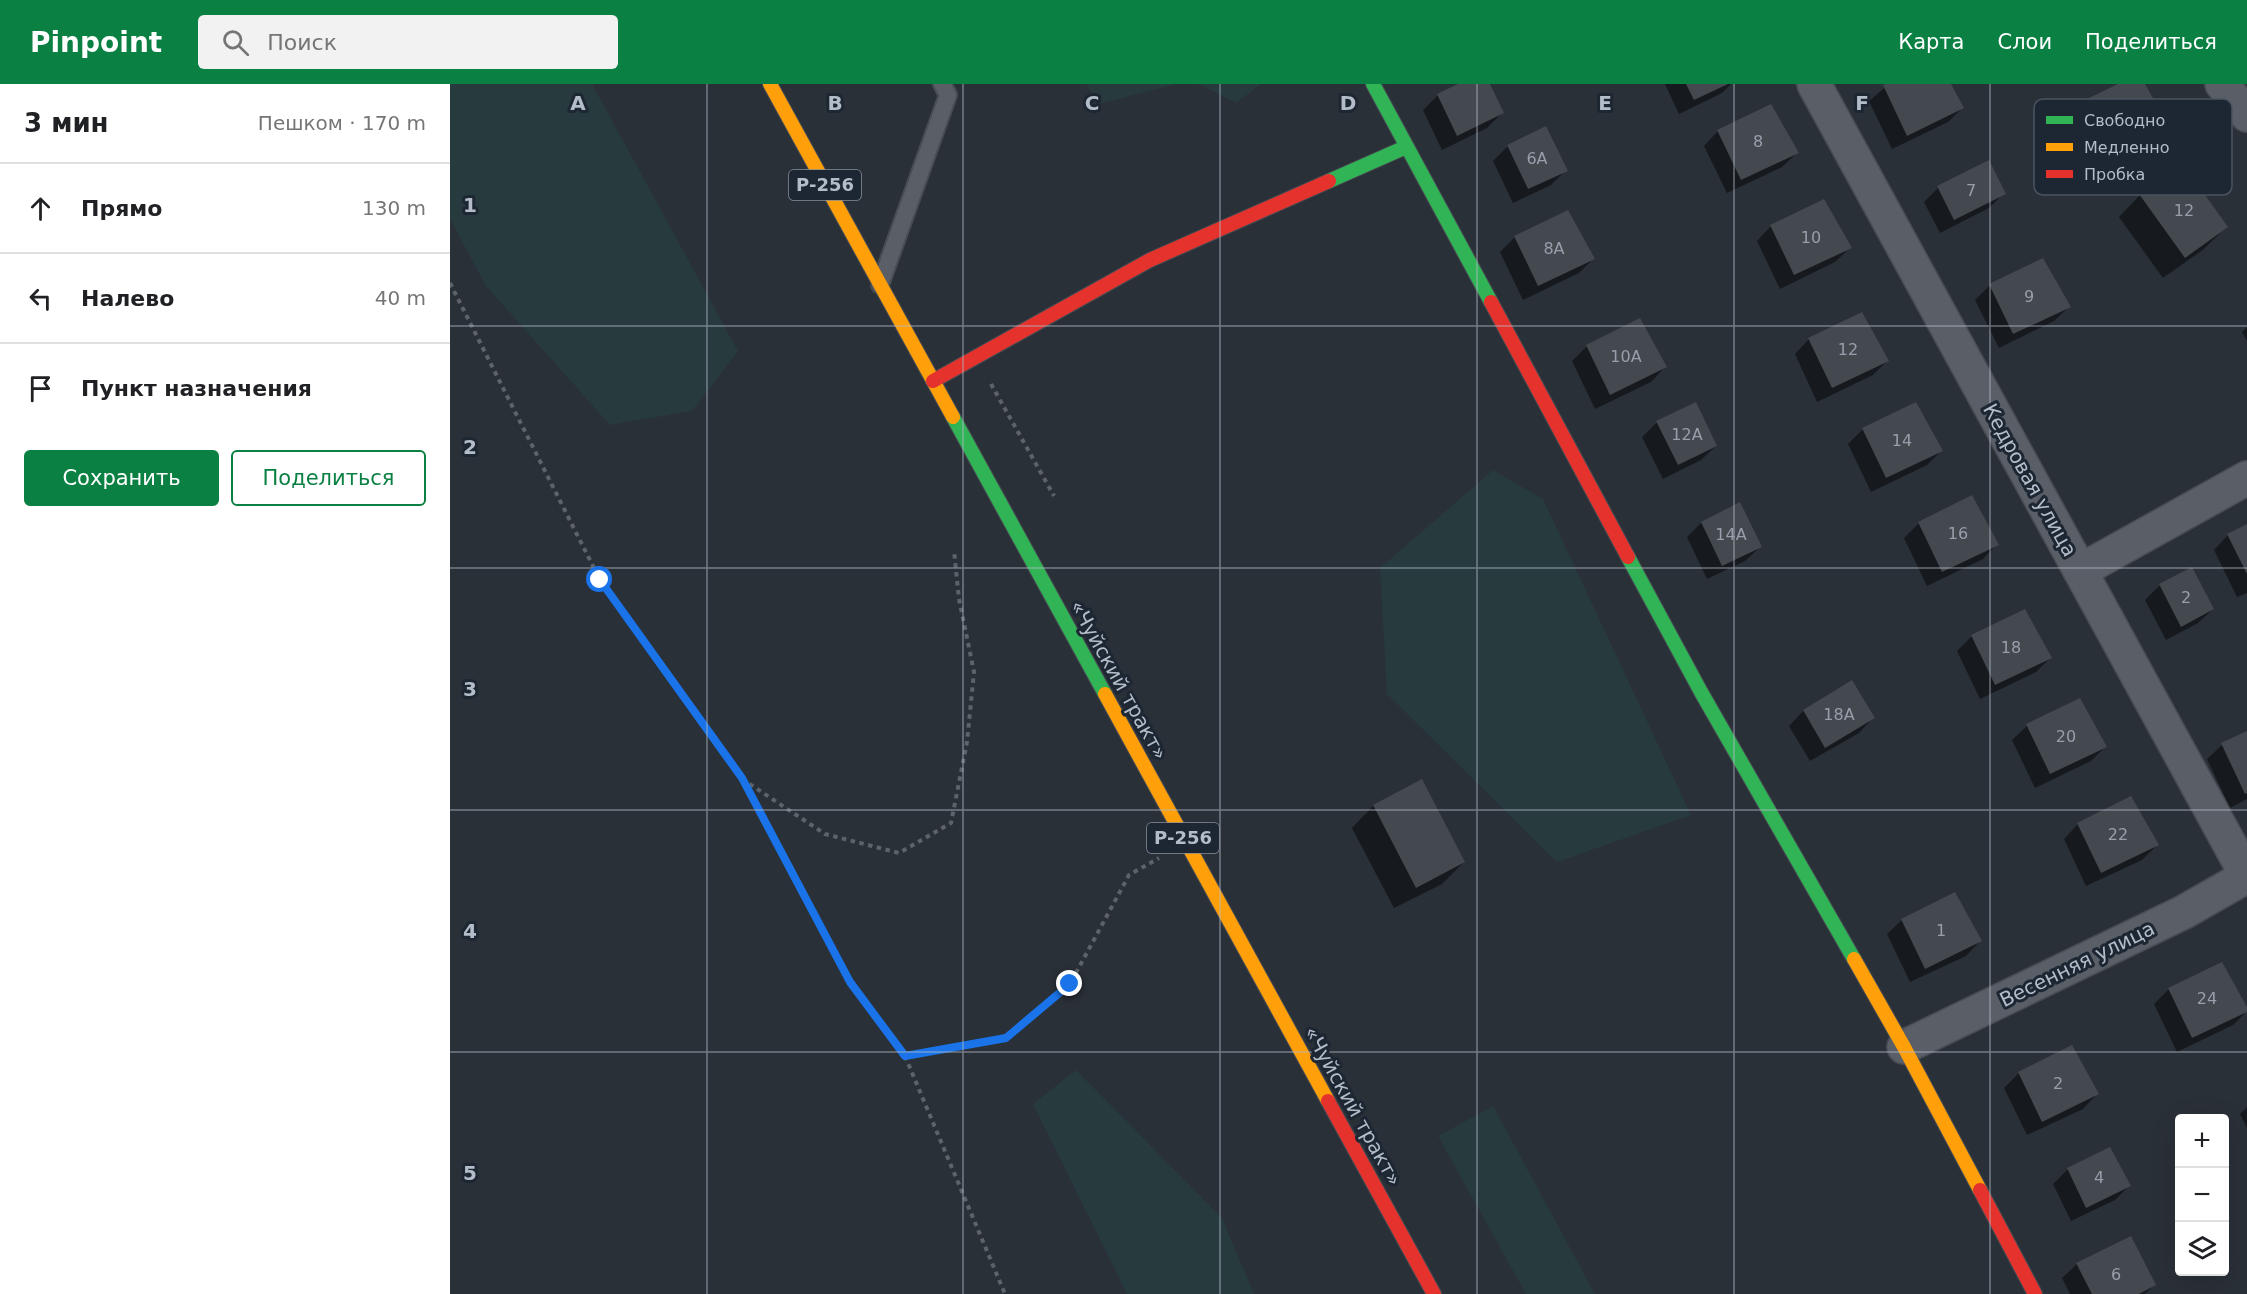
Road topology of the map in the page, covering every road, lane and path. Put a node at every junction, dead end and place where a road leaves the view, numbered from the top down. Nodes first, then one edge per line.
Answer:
1 (770, 84) edge
2 (942, 84) edge
3 (1372, 84) edge
4 (1814, 84) edge
5 (2222, 84) edge
6 (2247, 115) edge
7 (1406, 147) junction
8 (450, 283) edge
9 (880, 286) junction
10 (975, 357) junction
11 (933, 381) junction
12 (2247, 478) edge
13 (1054, 496) dead end
14 (954, 550) dead end
15 (2080, 571) junction
16 (742, 778) junction
17 (1186, 844) junction
18 (2247, 876) edge
19 (1904, 1047) junction
20 (905, 1056) junction
21 (1005, 1294) edge
22 (1434, 1294) edge
23 (2035, 1294) edge

1 - 9 main road, «Чуйский тракт» / Р-256
2 - 9 lane
3 - 7 main road
4 - 15 street, Кедровая улица
5 - 6 street
7 - 10 main road
7 - 19 main road
8 - 16 path
9 - 11 main road, «Чуйский тракт» / Р-256
10 - 11 main road
10 - 13 path
11 - 17 main road, «Чуйский тракт» / Р-256
12 - 15 street
14 - 16 path
15 - 18 street, Кедровая улица
16 - 20 path
17 - 20 path
17 - 22 main road, «Чуйский тракт» / Р-256
18 - 19 street, Весенняя улица
19 - 23 main road
20 - 21 path

